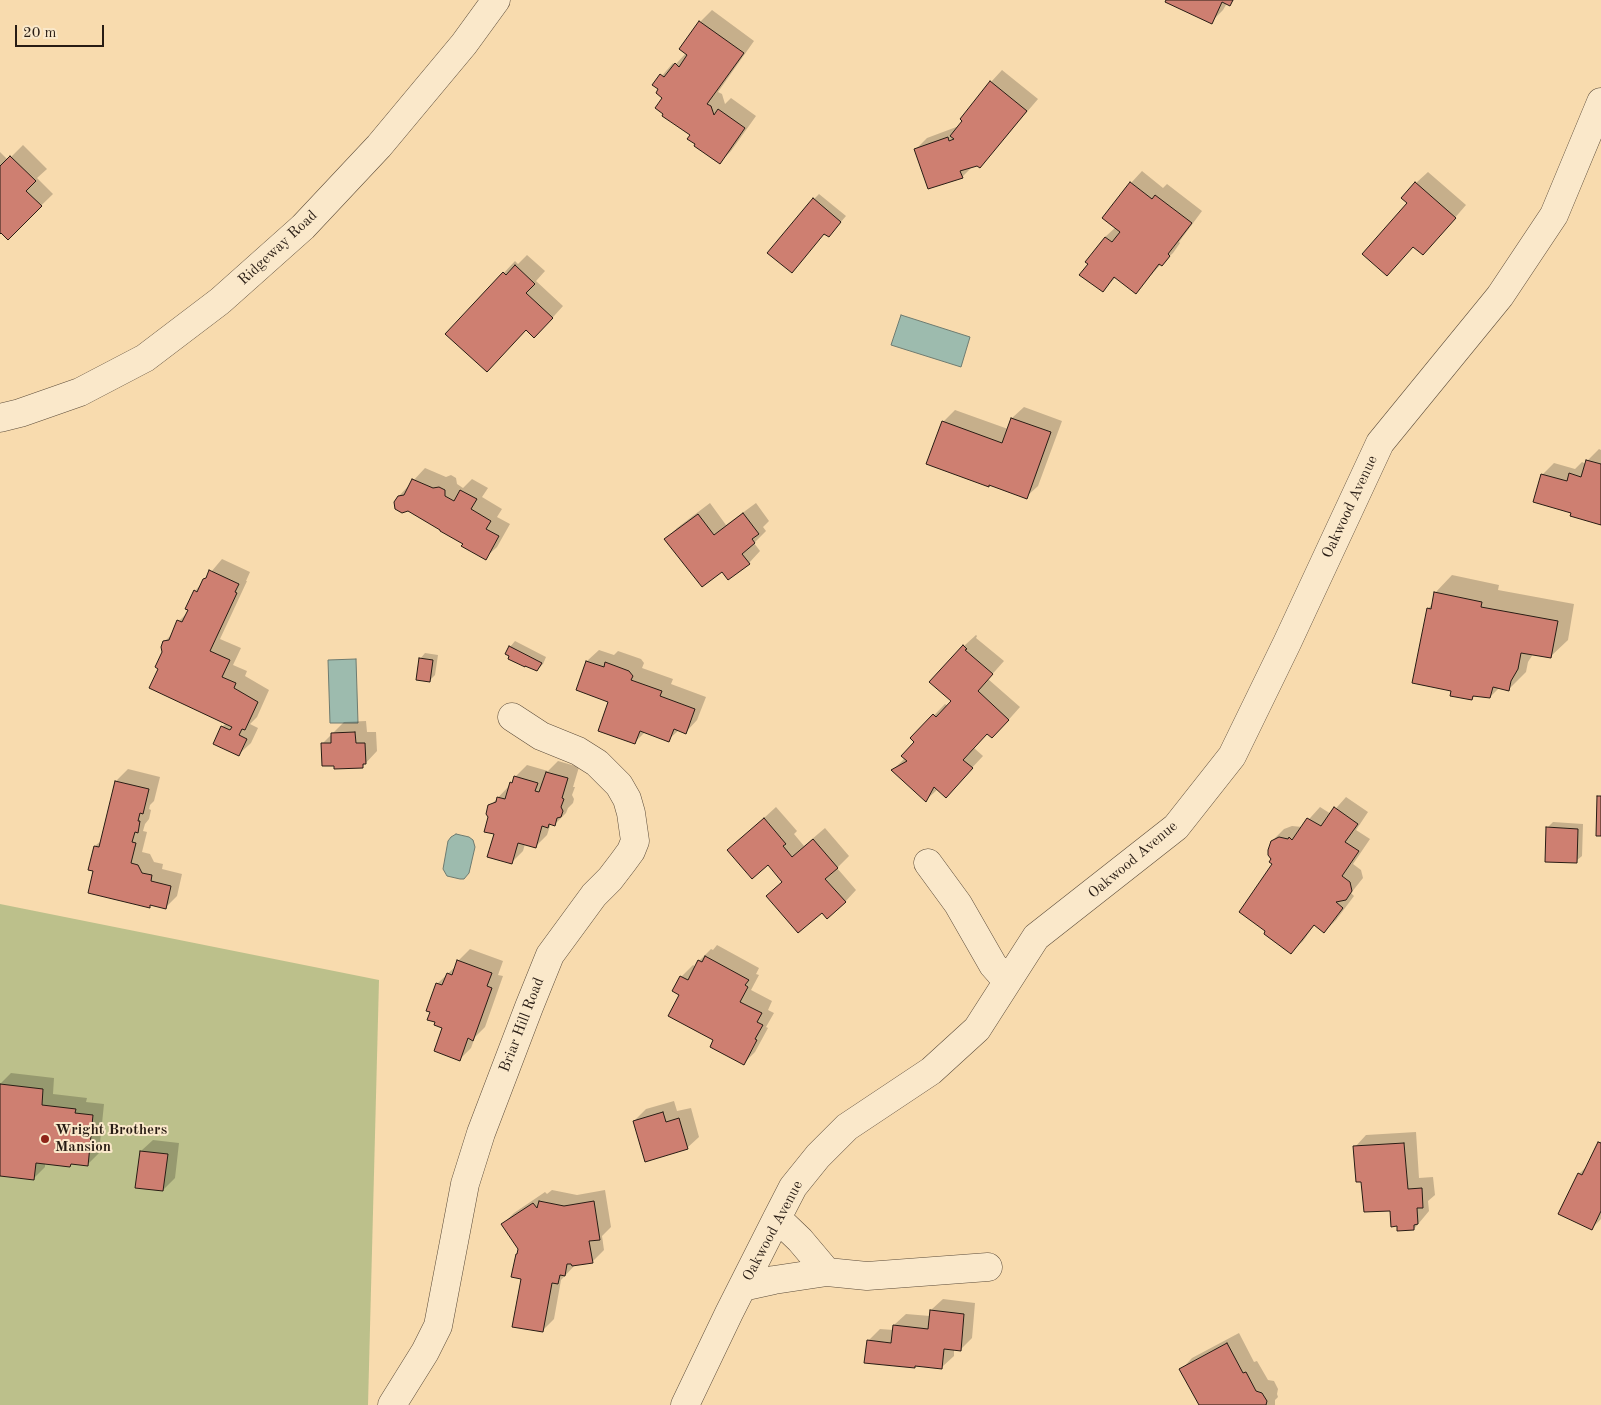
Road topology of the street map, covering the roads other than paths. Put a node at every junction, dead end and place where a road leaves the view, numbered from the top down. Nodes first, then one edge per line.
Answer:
1 (496, 0) edge
2 (1601, 102) edge
3 (0, 418) edge
4 (512, 717) dead end
5 (928, 863) dead end
6 (1008, 982) junction
7 (777, 1218) junction
8 (988, 1267) dead end
9 (827, 1272) junction
10 (742, 1288) junction
11 (392, 1405) edge
12 (685, 1405) edge

1 - 3 street, Ridgeway Road
2 - 6 street, Oakwood Avenue
4 - 11 street, Briar Hill Road
5 - 6 street
6 - 7 street, Oakwood Avenue
7 - 9 street
7 - 10 street, Oakwood Avenue
8 - 9 street
9 - 10 street
10 - 12 street, Oakwood Avenue

